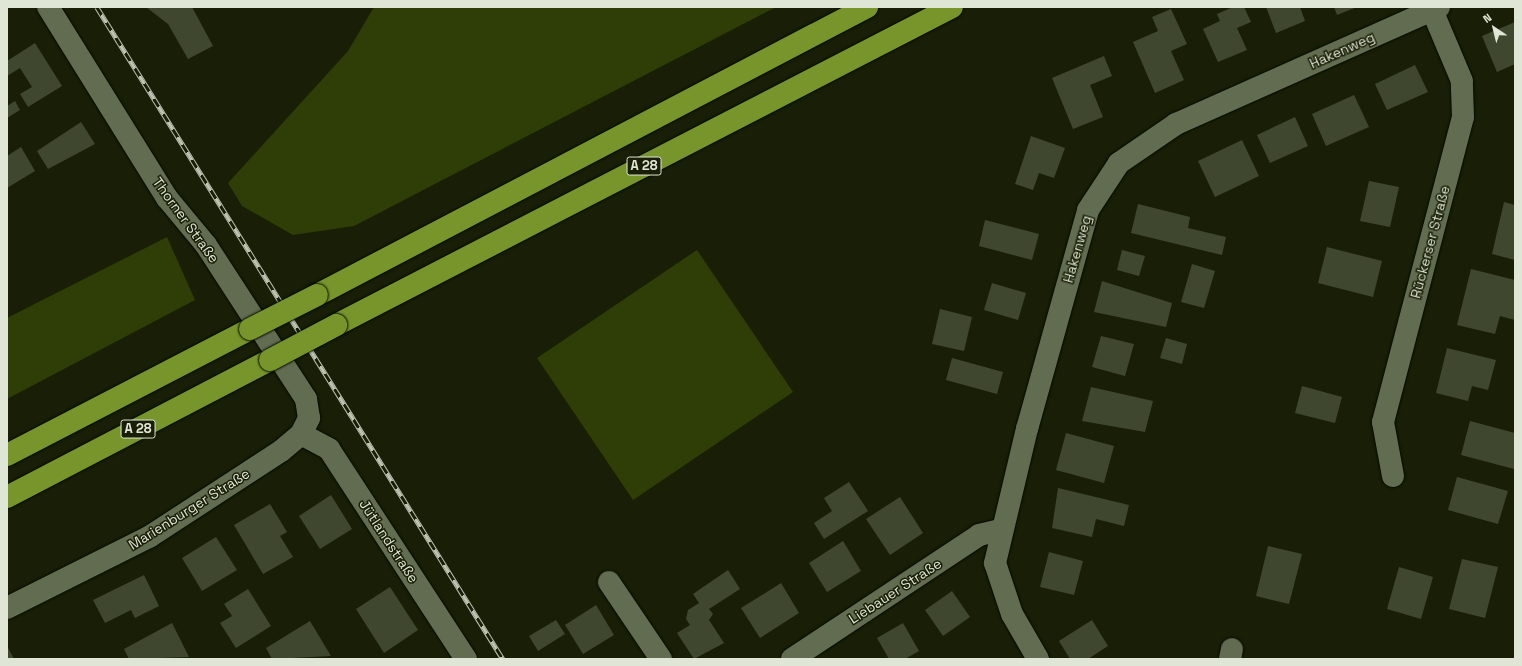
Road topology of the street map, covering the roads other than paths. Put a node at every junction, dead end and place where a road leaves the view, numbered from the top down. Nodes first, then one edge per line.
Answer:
1 (48, 7) edge
2 (867, 7) edge
3 (952, 7) edge
4 (1436, 9) edge
5 (301, 434) junction
6 (7, 455) edge
7 (1393, 476) dead end
8 (7, 497) edge
9 (1001, 530) junction
10 (609, 582) dead end
11 (7, 608) edge
12 (466, 659) edge
13 (661, 659) edge
14 (792, 659) edge
15 (1038, 659) edge

1 - 5 street, Thorner Straße
2 - 6 highway, A 28, bridge
3 - 8 highway, A 28, bridge
4 - 7 street, Rückerser Straße
4 - 9 street, Hakenweg
5 - 11 street, Marienburger Straße
5 - 12 street, Jütlandstraße
9 - 14 street, Liebauer Straße
9 - 15 street, Hakenweg
10 - 13 street

